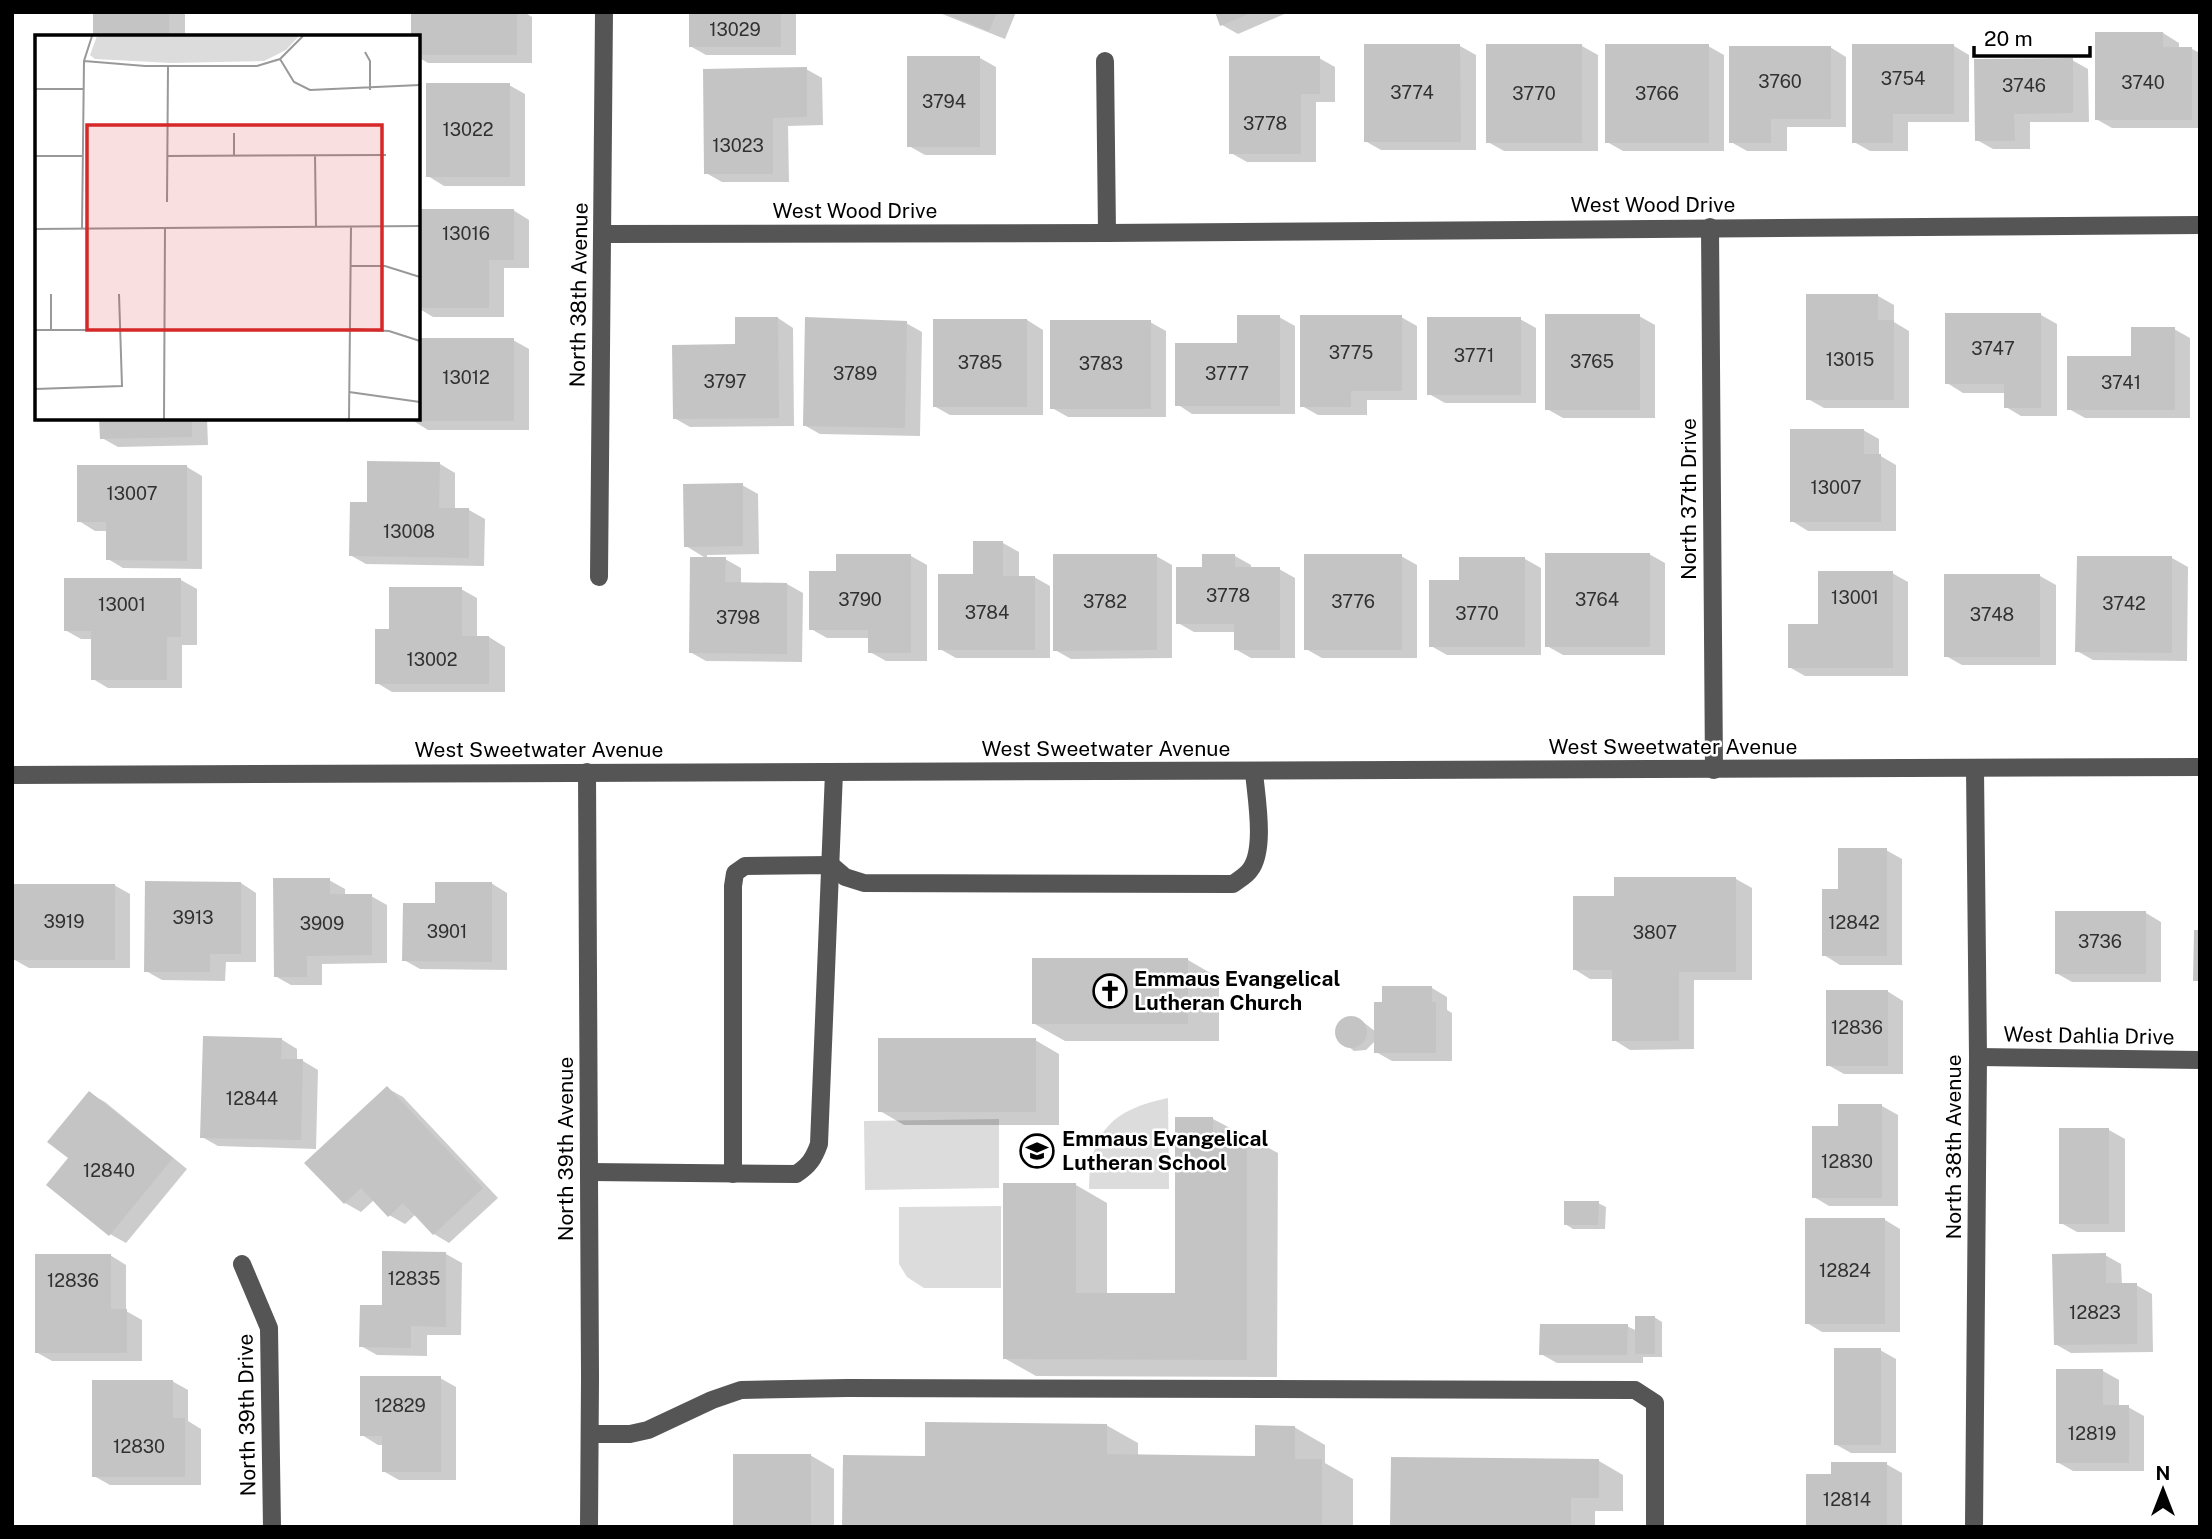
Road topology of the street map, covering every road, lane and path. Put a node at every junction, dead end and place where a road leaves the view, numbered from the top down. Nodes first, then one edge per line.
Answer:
1 (604, 12) edge
2 (1105, 61) dead end
3 (2200, 225) edge
4 (1710, 227) junction
5 (1107, 233) junction
6 (603, 234) junction
7 (599, 578) dead end
8 (2200, 767) edge
9 (1975, 769) junction
10 (1714, 770) junction
11 (587, 772) junction
12 (834, 772) junction
13 (1254, 772) junction
14 (12, 775) edge
15 (831, 865) junction
16 (1978, 1057) junction
17 (2200, 1060) edge
18 (589, 1172) junction
19 (733, 1174) junction
20 (242, 1265) dead end
21 (590, 1434) junction
22 (272, 1527) edge
23 (589, 1527) edge
24 (1655, 1527) edge
25 (1974, 1527) edge

1 - 6 street, North 38th Avenue
2 - 5 street
3 - 4 street, West Wood Drive
4 - 5 street, West Wood Drive
4 - 10 street, North 37th Drive
5 - 6 street, West Wood Drive
6 - 7 street, North 38th Avenue
8 - 9 street, West Sweetwater Avenue
9 - 10 street, West Sweetwater Avenue
9 - 16 street, North 38th Avenue
10 - 13 street, West Sweetwater Avenue
11 - 12 street, West Sweetwater Avenue
11 - 14 street, West Sweetwater Avenue
11 - 18 street, North 39th Avenue
12 - 13 street, West Sweetwater Avenue
12 - 15 street
13 - 15 street
15 - 19 street
15 - 19 street
16 - 17 street, West Dahlia Drive
16 - 25 street, North 38th Avenue
18 - 19 street
18 - 21 street, North 39th Avenue
20 - 22 street, North 39th Drive
21 - 23 street, North 39th Avenue
21 - 24 street

